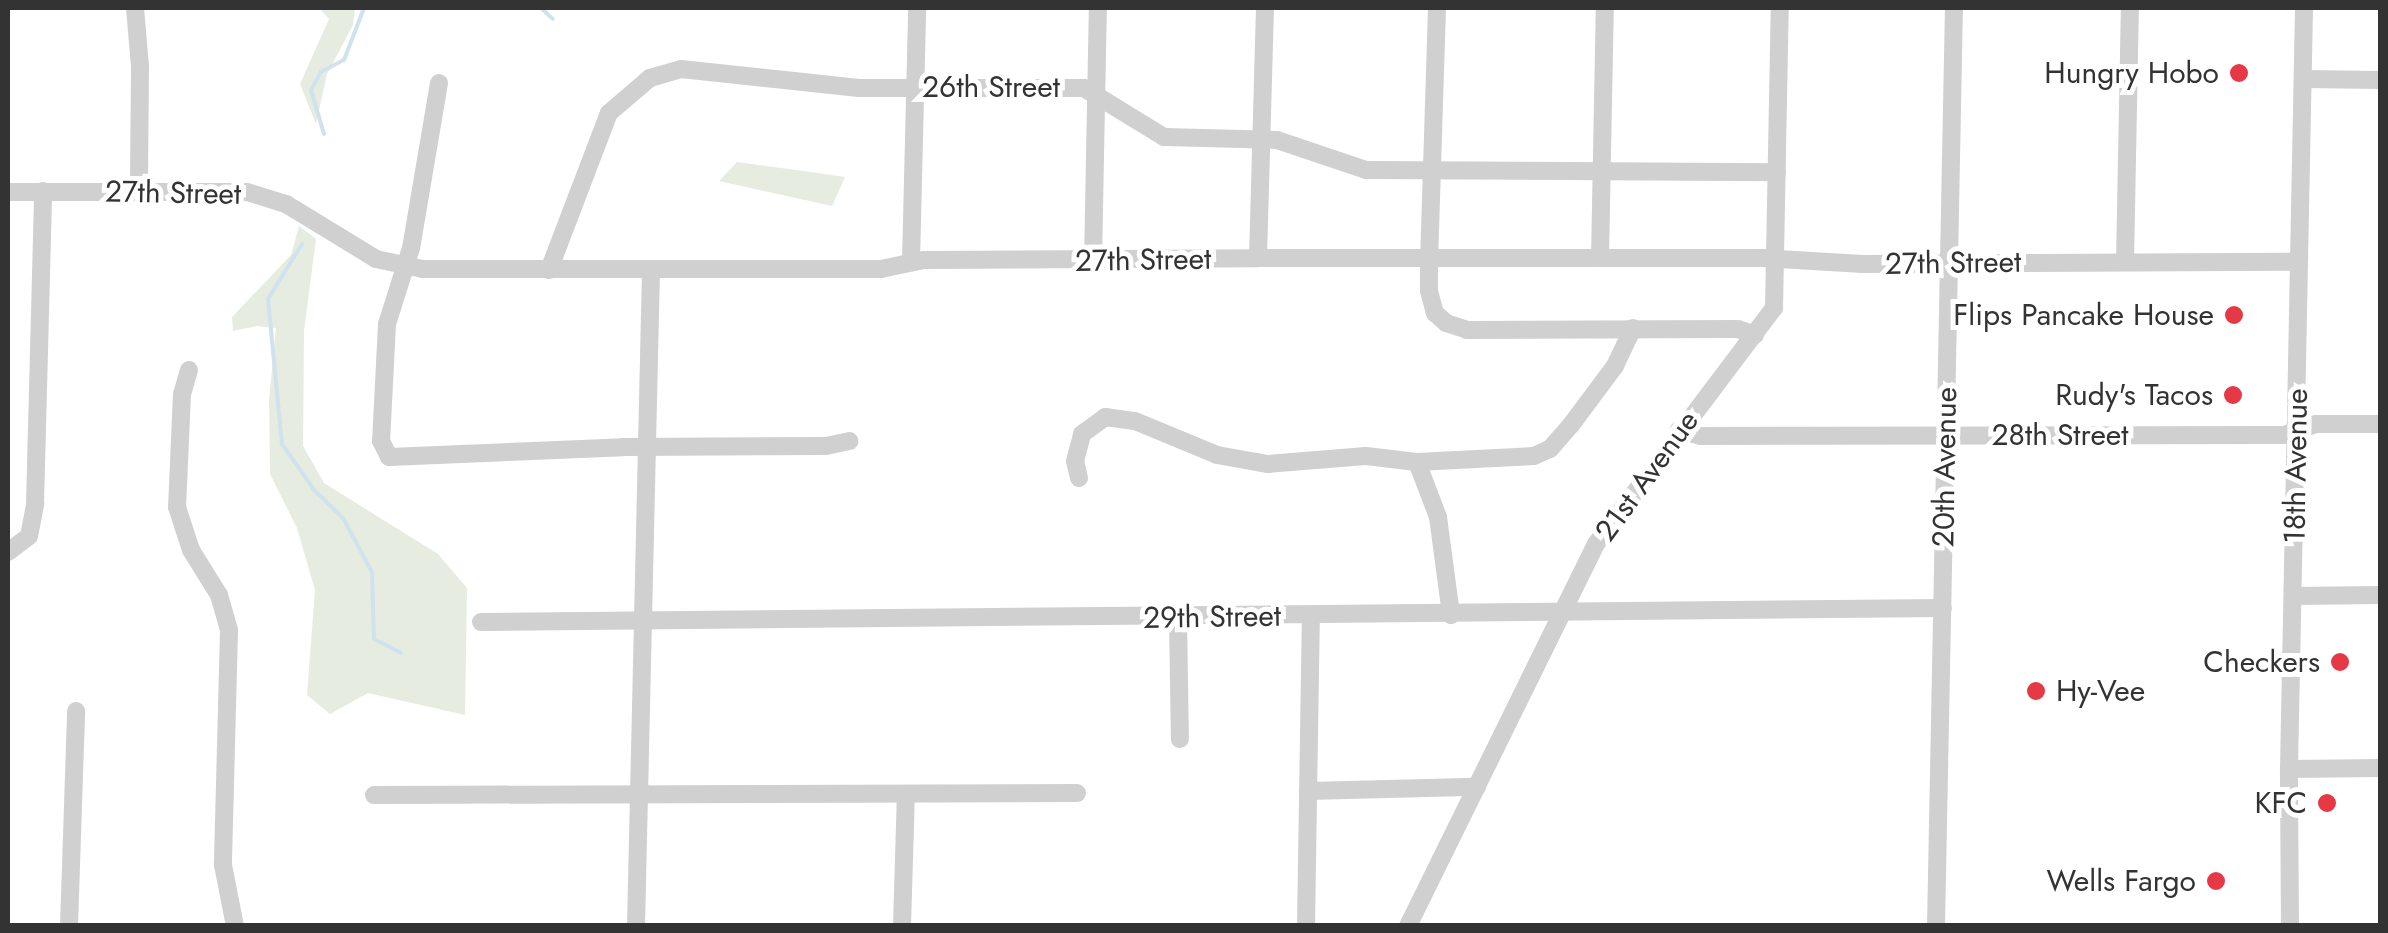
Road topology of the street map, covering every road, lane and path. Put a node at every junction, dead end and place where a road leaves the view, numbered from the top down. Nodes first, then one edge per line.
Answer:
1 (135, 8) edge
2 (917, 8) edge
3 (1098, 8) edge
4 (1265, 8) edge
5 (1437, 8) edge
6 (1605, 8) edge
7 (1780, 8) edge
8 (1954, 8) edge
9 (2130, 8) edge
10 (2304, 8) edge
11 (2303, 80) junction
12 (2380, 80) edge
13 (440, 84) dead end
14 (916, 87) junction
15 (1096, 94) junction
16 (1262, 138) junction
17 (1602, 171) junction
18 (1777, 172) junction
19 (1431, 173) junction
20 (43, 191) junction
21 (8, 192) edge
22 (139, 192) junction
23 (1258, 258) junction
24 (1600, 258) junction
25 (1429, 259) junction
26 (1776, 260) junction
27 (1093, 261) junction
28 (911, 262) junction
29 (2125, 262) junction
30 (2299, 262) junction
31 (1949, 264) junction
32 (406, 266) junction
33 (549, 270) junction
34 (650, 270) junction
35 (1633, 328) junction
36 (1754, 335) junction
37 (189, 370) dead end
38 (2380, 424) edge
39 (1680, 430) junction
40 (2296, 431) junction
41 (1945, 436) junction
42 (849, 441) dead end
43 (645, 447) junction
44 (1417, 462) junction
45 (1079, 478) dead end
46 (15, 548) edge
47 (2293, 596) junction
48 (2380, 596) edge
49 (1943, 608) junction
50 (1563, 611) junction
51 (1451, 614) junction
52 (1311, 616) junction
53 (1178, 618) junction
54 (642, 620) junction
55 (481, 622) dead end
56 (76, 711) dead end
57 (1180, 738) dead end
58 (2289, 768) junction
59 (2380, 768) edge
60 (1477, 787) junction
61 (1308, 791) junction
62 (638, 794) junction
63 (906, 794) junction
64 (1078, 794) dead end
65 (374, 795) dead end
66 (70, 926) edge
67 (236, 926) edge
68 (636, 926) edge
69 (902, 926) edge
70 (1306, 926) edge
71 (1408, 926) edge
72 (1936, 926) edge
73 (2290, 926) edge

1 - 22 street
2 - 14 street
3 - 15 street
4 - 16 street
5 - 19 street
6 - 17 street
7 - 18 street, 21st Avenue
8 - 31 street, 20th Avenue
9 - 29 street
10 - 11 street, 18th Avenue
11 - 12 street
11 - 30 street, 18th Avenue
13 - 32 street
14 - 15 street, 26th Street
14 - 28 street
14 - 33 street, 26th Street
15 - 16 street, 26th Street
15 - 27 street
16 - 19 street, 26th Street
16 - 23 street
17 - 18 street, 26th Street
17 - 19 street, 26th Street
17 - 24 street
18 - 26 street, 21st Avenue
19 - 25 street
20 - 21 street, 27th Street
20 - 22 street, 27th Street
20 - 46 street
22 - 32 street, 27th Street
23 - 25 street, 27th Street
23 - 27 street, 27th Street
24 - 25 street, 27th Street
24 - 26 street, 27th Street
25 - 35 street
26 - 31 street, 27th Street
26 - 36 street, 21st Avenue
27 - 28 street, 27th Street
28 - 34 street, 27th Street
29 - 30 street, 27th Street
29 - 31 street, 27th Street
30 - 40 street, 18th Avenue
31 - 41 street, 20th Avenue
32 - 33 street, 27th Street
32 - 43 street
33 - 34 street, 27th Street
34 - 43 street
35 - 36 street
35 - 44 street
36 - 39 street, 21st Avenue
37 - 67 street
38 - 40 street, 28th Street
39 - 41 street, 28th Street
39 - 50 street, 21st Avenue
40 - 41 street, 28th Street
40 - 47 street, 18th Avenue
41 - 49 street, 20th Avenue
42 - 43 street
43 - 54 street
44 - 45 street
44 - 51 street
47 - 48 street
47 - 58 street, 18th Avenue
49 - 50 street, 29th Street
49 - 72 street, 20th Avenue
50 - 51 street, 29th Street
50 - 60 street, 21st Avenue
51 - 52 street, 29th Street
52 - 53 street, 29th Street
52 - 61 street
53 - 54 street, 29th Street
53 - 57 street
54 - 55 street, 29th Street
54 - 62 street
56 - 66 street
58 - 59 street
58 - 73 street, 18th Avenue
60 - 61 street
60 - 71 street, 21st Avenue
61 - 70 street
62 - 63 street
62 - 65 street
62 - 68 street
63 - 64 street
63 - 69 street

